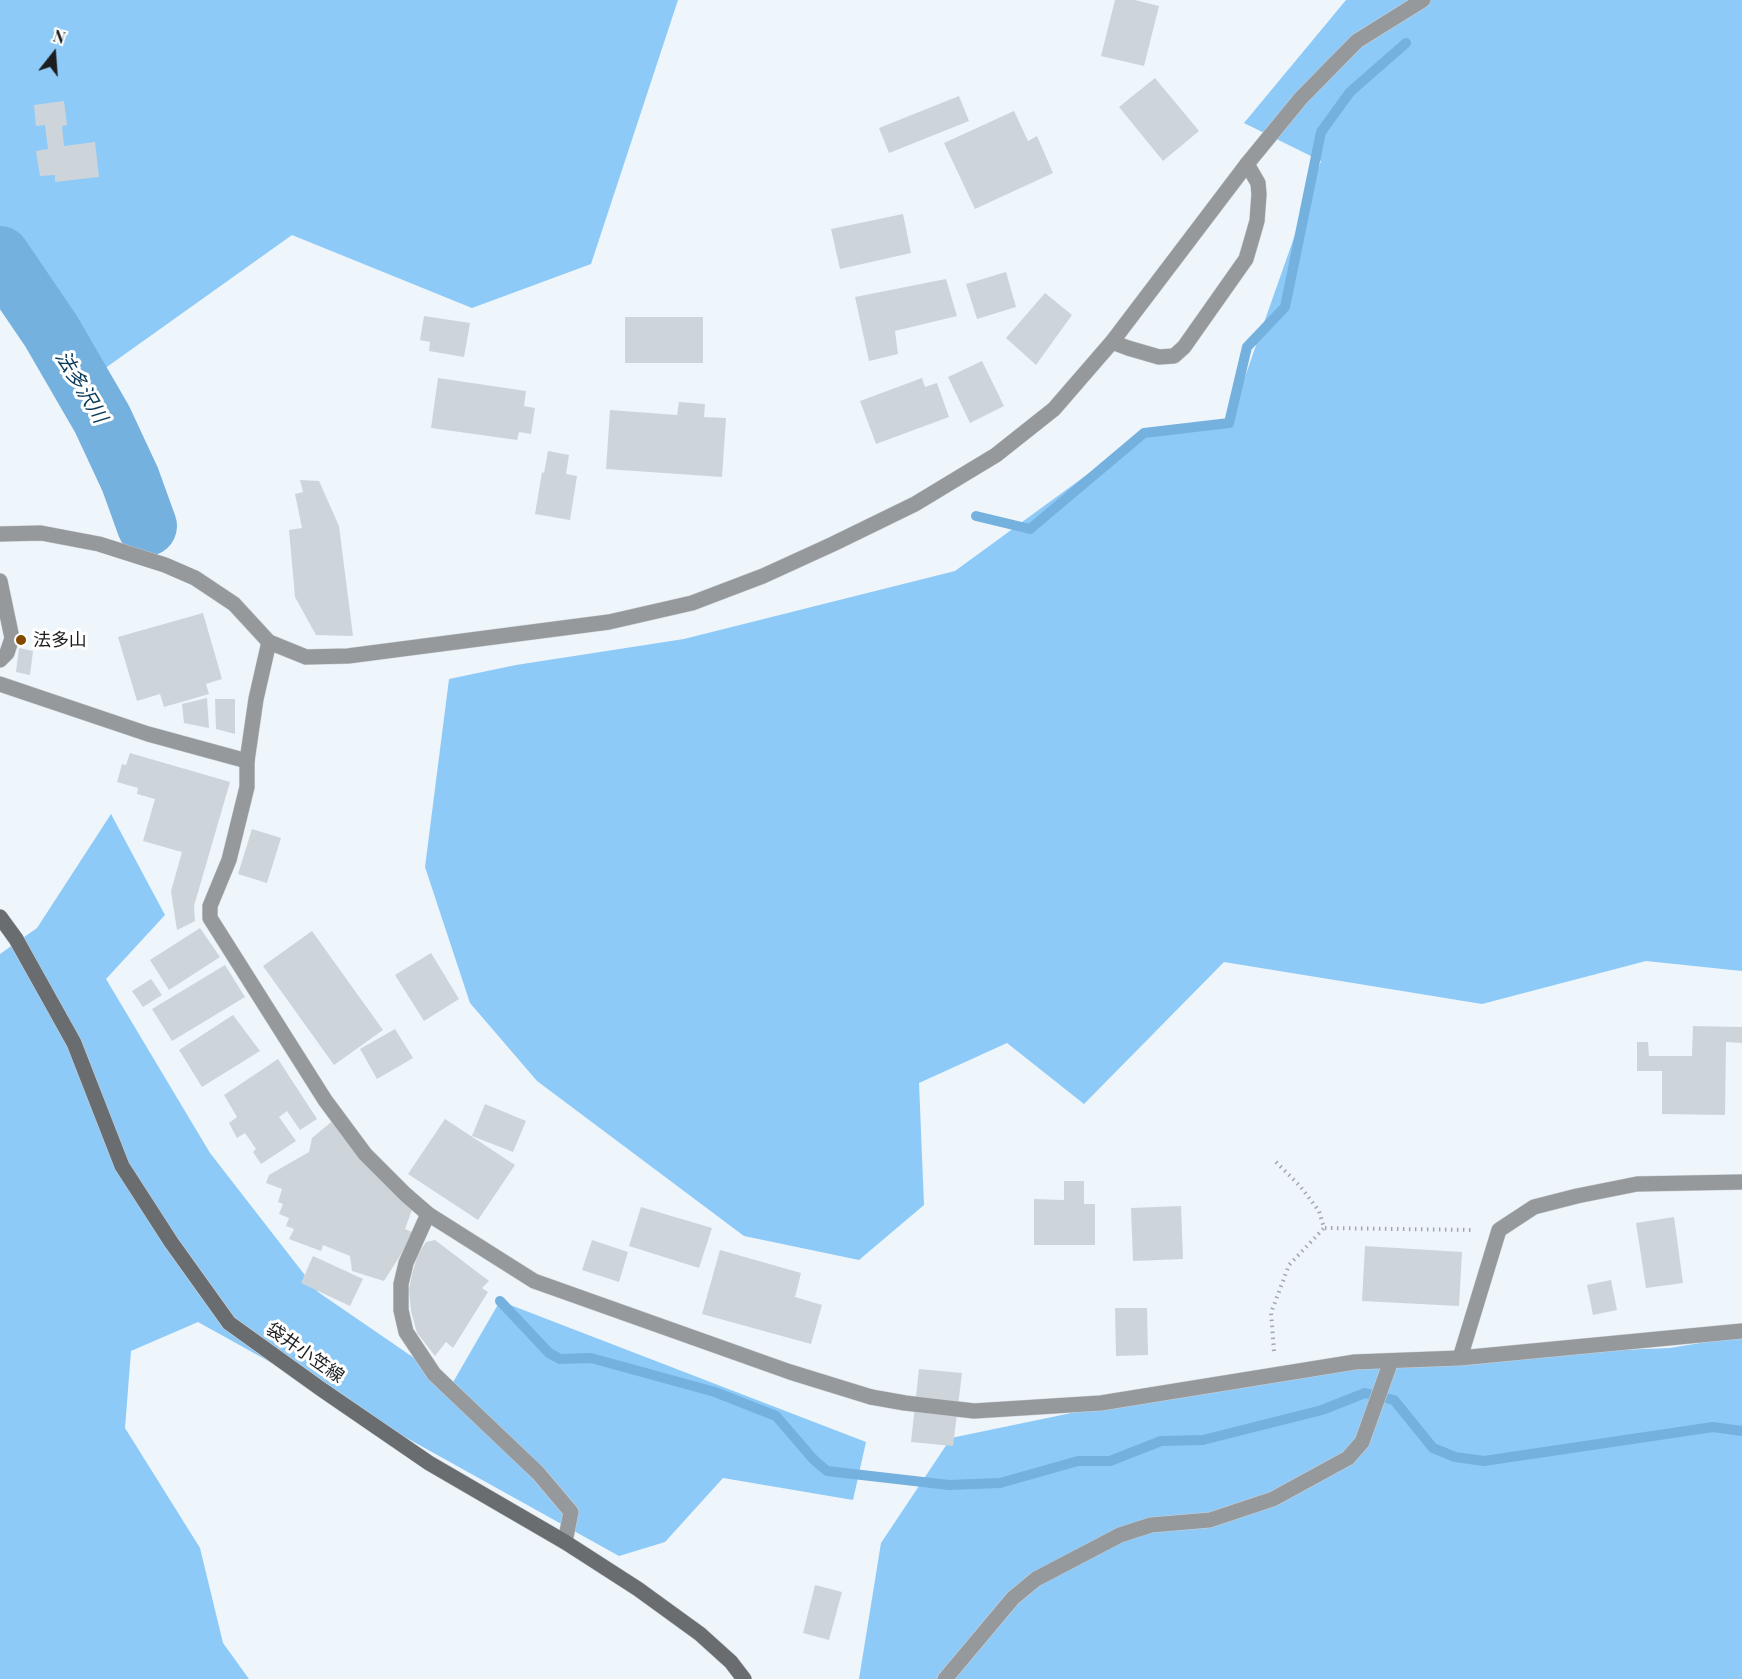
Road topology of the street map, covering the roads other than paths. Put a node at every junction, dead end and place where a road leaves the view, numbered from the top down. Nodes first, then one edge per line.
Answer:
1 (1423, 0) edge
2 (1247, 164) junction
3 (1112, 342) junction
4 (0, 534) edge
5 (0, 581) edge
6 (269, 642) junction
7 (0, 660) edge
8 (0, 684) edge
9 (247, 761) junction
10 (0, 917) edge
11 (1742, 1182) edge
12 (428, 1214) junction
13 (1742, 1332) edge
14 (1460, 1358) junction
15 (1391, 1361) junction
16 (565, 1542) junction
17 (744, 1679) edge
18 (945, 1679) edge

1 - 2 street
2 - 3 street
2 - 3 street
3 - 6 street
4 - 6 street
5 - 7 street
6 - 9 street
8 - 9 street
9 - 12 street
10 - 16 main road, 袋井小笠線
11 - 14 street
12 - 15 street
12 - 16 street
13 - 14 street
14 - 15 street
15 - 18 street
16 - 17 main road, 袋井小笠線

